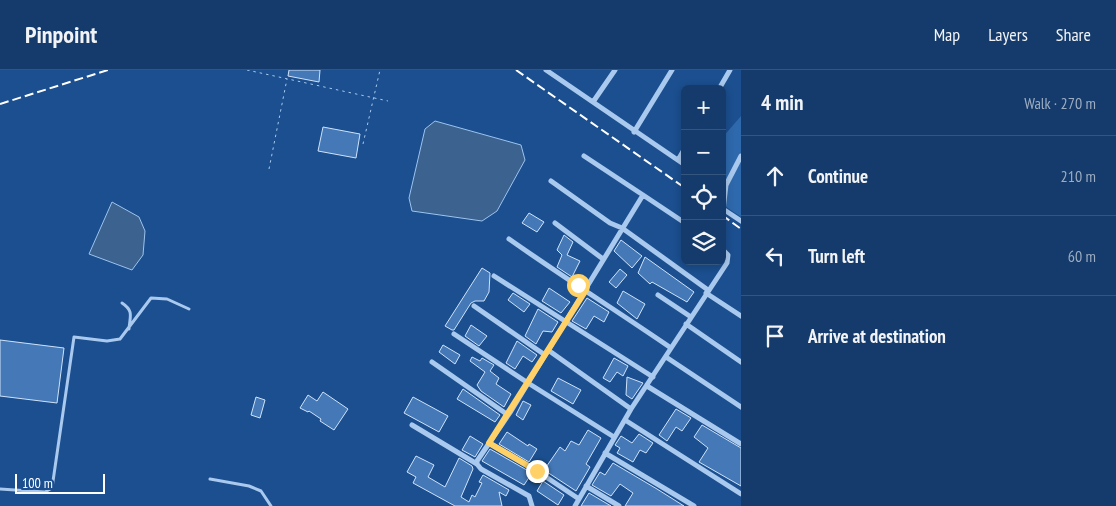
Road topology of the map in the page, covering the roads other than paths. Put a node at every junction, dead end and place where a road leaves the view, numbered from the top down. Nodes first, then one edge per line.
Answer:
1 (616, 70) edge
2 (672, 70) edge
3 (730, 70) edge
4 (550, 71) edge
5 (721, 85) edge
6 (592, 102) junction
7 (634, 132) junction
8 (681, 155) edge
9 (584, 156) dead end
10 (741, 156) edge
11 (678, 160) junction
12 (681, 162) edge
13 (551, 181) dead end
14 (726, 187) edge
15 (644, 195) junction
16 (726, 211) edge
17 (681, 220) edge
18 (741, 221) edge
19 (555, 223) dead end
20 (622, 228) junction
21 (510, 239) dead end
22 (726, 253) edge
23 (603, 259) junction
24 (726, 264) edge
25 (726, 265) edge
26 (494, 276) dead end
27 (586, 290) junction
28 (707, 292) junction
29 (658, 295) dead end
30 (122, 303) dead end
31 (474, 306) dead end
32 (189, 309) dead end
33 (741, 316) edge
34 (691, 317) junction
35 (566, 321) junction
36 (686, 324) junction
37 (128, 330) junction
38 (454, 334) dead end
39 (671, 348) junction
40 (546, 352) junction
41 (666, 357) junction
42 (432, 362) dead end
43 (741, 362) edge
44 (653, 377) junction
45 (528, 383) junction
46 (647, 386) junction
47 (741, 407) edge
48 (631, 409) junction
49 (508, 415) junction
50 (625, 420) junction
51 (412, 425) dead end
52 (614, 437) junction
53 (489, 443) junction
54 (741, 444) edge
55 (605, 453) junction
56 (477, 464) junction
57 (210, 479) dead end
58 (586, 486) junction
59 (0, 489) edge
60 (741, 494) edge
61 (579, 499) junction
62 (271, 506) edge
63 (532, 506) edge
64 (575, 506) edge
65 (619, 506) edge
66 (694, 506) edge

1 - 6 street
2 - 7 street
3 - 5 street
4 - 6 street
6 - 7 street
7 - 11 street
8 - 11 street
9 - 15 street
10 - 14 street
11 - 12 street
13 - 20 street
15 - 17 street
15 - 20 street
16 - 18 street
19 - 23 street
20 - 23 street
20 - 28 street
21 - 27 street
22 - 24 street
23 - 27 street
25 - 28 street
26 - 35 street
27 - 35 street
27 - 39 street
28 - 33 street
28 - 34 street
29 - 34 street
30 - 37 lane
31 - 40 street
32 - 37 lane
34 - 36 street
35 - 40 street
35 - 44 street
36 - 39 street
36 - 43 street
37 - 59 lane
38 - 45 street
39 - 41 street
40 - 45 street
40 - 48 street
41 - 44 street
41 - 47 street
42 - 49 street
44 - 46 street
45 - 49 street
45 - 52 street
46 - 48 street
46 - 54 street
48 - 50 street
49 - 53 street
50 - 52 street
50 - 60 street
51 - 56 street
52 - 55 street
53 - 56 street
53 - 61 street
55 - 58 street
55 - 66 street
56 - 63 street
57 - 62 lane
58 - 61 street
58 - 65 street
61 - 64 street

